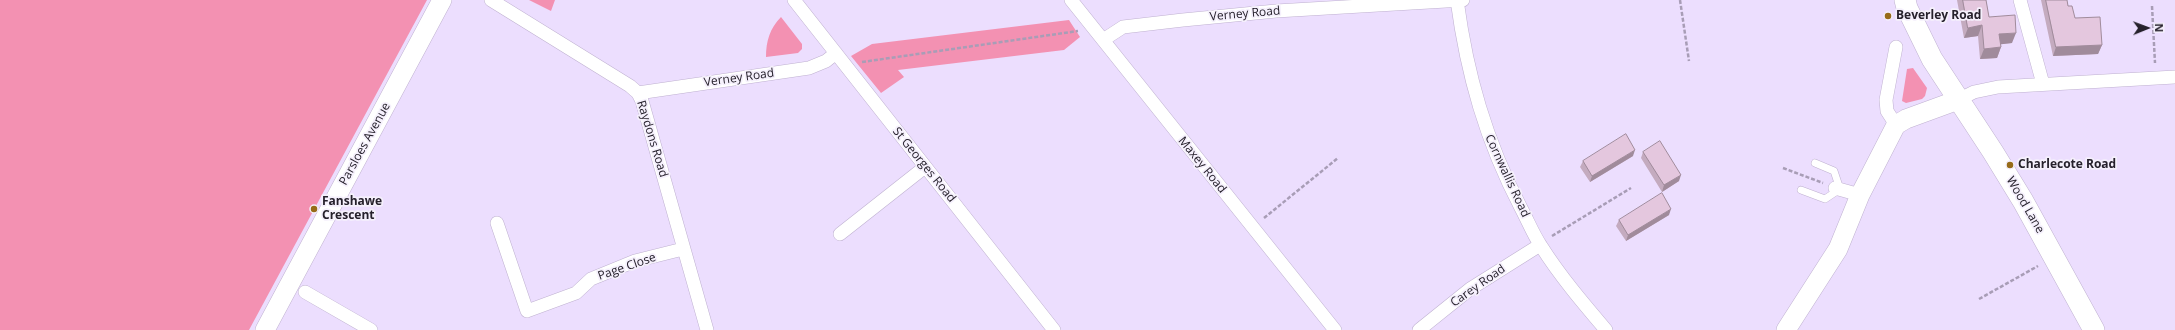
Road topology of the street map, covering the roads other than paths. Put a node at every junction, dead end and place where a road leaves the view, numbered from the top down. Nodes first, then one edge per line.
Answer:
1 (442, 0) edge
2 (491, 0) edge
3 (794, 0) edge
4 (1071, 0) edge
5 (1457, 0) edge
6 (1463, 0) edge
7 (1905, 0) edge
8 (2020, 0) edge
9 (1276, 6) edge
10 (1103, 40) junction
11 (1896, 48) dead end
12 (836, 53) junction
13 (2175, 77) edge
14 (2042, 84) junction
15 (638, 93) junction
16 (1958, 100) junction
17 (1896, 125) junction
18 (1815, 163) dead end
19 (924, 167) junction
20 (1838, 188) junction
21 (1801, 190) dead end
22 (1860, 195) junction
23 (497, 223) dead end
24 (840, 234) dead end
25 (1540, 245) junction
26 (684, 249) junction
27 (305, 292) dead end
28 (265, 330) edge
29 (370, 330) edge
30 (707, 330) edge
31 (1054, 330) edge
32 (1335, 330) edge
33 (1419, 330) edge
34 (1606, 330) edge
35 (1786, 330) edge
36 (2094, 330) edge

1 - 28 street, Parsloes Avenue
2 - 15 street, Raydons Road
3 - 12 street, St Georges Road
4 - 10 street, Maxey Road
5 - 6 street, Verney Road
5 - 9 street, Verney Road
5 - 25 street, Cornwallis Road
7 - 16 main road, Wood Lane
8 - 14 street
9 - 10 street, Verney Road
10 - 32 street, Maxey Road
11 - 17 street
12 - 15 street, Verney Road
12 - 19 street, St Georges Road
13 - 14 street
14 - 16 street
15 - 26 street, Raydons Road
16 - 17 street
16 - 36 main road, Wood Lane
17 - 22 street
18 - 20 lane
19 - 24 street
19 - 31 street, St Georges Road
20 - 21 lane
20 - 22 street
22 - 35 street
23 - 26 street, Page Close
25 - 33 street, Carey Road
25 - 34 street, Cornwallis Road
26 - 30 street, Raydons Road
27 - 29 street

